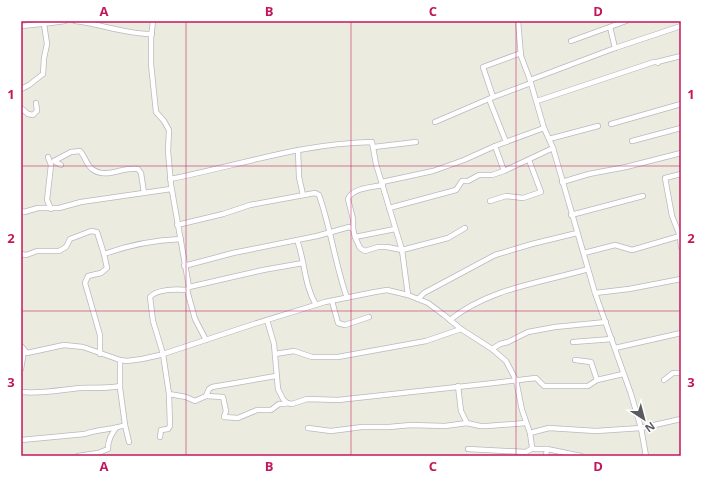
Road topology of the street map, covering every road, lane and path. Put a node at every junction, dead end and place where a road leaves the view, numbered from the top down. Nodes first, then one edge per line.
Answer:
1 (65, 21) edge
2 (75, 21) edge
3 (153, 21) edge
4 (518, 21) edge
5 (626, 21) edge
6 (47, 23) edge
7 (21, 26) edge
8 (681, 26) edge
9 (610, 27) junction
10 (152, 34) junction
11 (571, 41) dead end
12 (615, 48) junction
13 (521, 53) junction
14 (681, 56) edge
15 (530, 82) junction
16 (21, 89) edge
17 (491, 98) junction
18 (537, 101) junction
19 (36, 103) dead end
20 (681, 104) edge
21 (21, 108) edge
22 (435, 122) dead end
23 (611, 124) dead end
24 (598, 126) dead end
25 (544, 128) junction
26 (681, 128) edge
27 (549, 139) junction
28 (632, 141) dead end
29 (416, 142) dead end
30 (506, 142) junction
31 (495, 146) junction
32 (374, 147) junction
33 (553, 148) junction
34 (298, 150) junction
35 (681, 153) edge
36 (48, 157) dead end
37 (529, 160) junction
38 (61, 165) dead end
39 (504, 171) junction
40 (681, 174) edge
41 (170, 179) junction
42 (562, 182) junction
43 (383, 184) junction
44 (171, 189) junction
45 (144, 193) junction
46 (303, 194) junction
47 (643, 196) dead end
48 (490, 201) dead end
49 (388, 208) junction
50 (51, 209) junction
51 (21, 211) edge
52 (572, 215) junction
53 (177, 226) junction
54 (465, 228) dead end
55 (680, 228) edge
56 (353, 229) junction
57 (395, 229) junction
58 (330, 232) junction
59 (577, 233) junction
60 (680, 236) edge
61 (356, 237) junction
62 (180, 239) junction
63 (297, 240) junction
64 (681, 247) edge
65 (402, 250) junction
66 (584, 253) junction
67 (21, 254) edge
68 (104, 254) junction
69 (303, 263) junction
70 (184, 266) junction
71 (588, 269) junction
72 (681, 279) edge
73 (188, 289) junction
74 (595, 293) junction
75 (408, 295) junction
76 (347, 298) junction
77 (418, 299) junction
78 (332, 301) junction
79 (316, 305) junction
80 (369, 317) dead end
81 (267, 320) junction
82 (450, 320) junction
83 (606, 322) junction
84 (461, 329) junction
85 (681, 333) edge
86 (612, 339) junction
87 (206, 340) junction
88 (574, 342) dead end
89 (21, 346) edge
90 (615, 348) junction
91 (492, 349) junction
92 (24, 351) junction
93 (100, 354) junction
94 (163, 354) junction
95 (275, 354) junction
96 (120, 360) junction
97 (575, 360) dead end
98 (21, 367) edge
99 (681, 373) edge
100 (623, 374) junction
101 (276, 376) junction
102 (516, 380) junction
103 (596, 380) junction
104 (664, 380) dead end
105 (120, 386) junction
106 (458, 386) junction
107 (21, 392) edge
108 (169, 394) junction
109 (206, 396) junction
110 (287, 403) junction
111 (681, 419) edge
112 (467, 423) junction
113 (526, 423) junction
114 (125, 425) junction
115 (116, 428) junction
116 (308, 428) dead end
117 (641, 428) junction
118 (530, 433) junction
119 (160, 437) dead end
120 (21, 440) edge
121 (129, 442) dead end
122 (468, 449) dead end
123 (531, 449) junction
124 (546, 449) junction
125 (78, 456) edge
126 (530, 456) edge
127 (546, 456) edge
128 (581, 456) edge
129 (646, 456) edge

1 - 6 street
2 - 10 street
3 - 10 street
4 - 13 street
5 - 9 street
6 - 7 street
6 - 16 street
8 - 12 street
9 - 11 street
9 - 12 street
10 - 41 street
12 - 15 street
13 - 15 street
13 - 17 street
14 - 18 street
15 - 17 street
15 - 18 street
17 - 22 street
17 - 30 street
18 - 25 street
19 - 21 street
20 - 23 street
24 - 27 street
25 - 27 street
25 - 30 street
26 - 28 street
27 - 33 street
29 - 32 street
30 - 31 street
31 - 39 street
31 - 43 street
32 - 34 street
32 - 43 street
33 - 37 street
33 - 42 street
34 - 41 street
34 - 46 street
35 - 42 street
36 - 50 street
37 - 39 street
37 - 48 street
38 - 45 street
39 - 49 street
40 - 55 street
41 - 44 street
42 - 52 street
43 - 49 street
43 - 56 street
44 - 45 street
44 - 53 street
45 - 50 street
46 - 53 street
46 - 58 street
47 - 52 street
49 - 57 street
50 - 51 street
52 - 59 street
53 - 62 street
54 - 65 street
55 - 60 street
56 - 58 street
56 - 61 street
57 - 61 street
57 - 65 street
58 - 63 street
58 - 76 street
59 - 66 street
59 - 77 street
60 - 64 street
60 - 66 street
61 - 65 street
62 - 68 street
62 - 70 street
63 - 69 street
63 - 70 street
65 - 75 street
66 - 71 street
67 - 68 street
68 - 93 street
69 - 73 street
69 - 79 street
70 - 73 street
71 - 74 street
71 - 82 street
72 - 74 street
73 - 87 street
73 - 94 street
74 - 83 street
75 - 76 street
75 - 77 street
76 - 78 street
77 - 82 street
78 - 79 street
78 - 80 street
79 - 81 street
81 - 87 street
81 - 95 street
82 - 84 street
83 - 86 street
83 - 91 street
84 - 91 street
84 - 95 street
85 - 90 street
86 - 88 street
86 - 90 street
87 - 94 street
89 - 92 street
90 - 100 street
91 - 102 street
92 - 93 street
92 - 98 street
93 - 96 street
94 - 96 street
94 - 108 street
95 - 101 street
96 - 105 street
97 - 103 street
99 - 104 street
100 - 103 street
100 - 117 street
101 - 109 street
101 - 110 street
102 - 103 street
102 - 106 street
102 - 113 street
105 - 107 street
105 - 114 street
106 - 110 street
106 - 112 street
108 - 109 street
108 - 119 street
109 - 110 street
111 - 117 street
112 - 113 street
112 - 116 street
113 - 118 street
114 - 115 street
114 - 121 street
115 - 120 street
115 - 125 street
117 - 118 street
117 - 129 street
118 - 123 street
122 - 123 street
123 - 124 street
123 - 126 street
124 - 127 street
124 - 128 street

